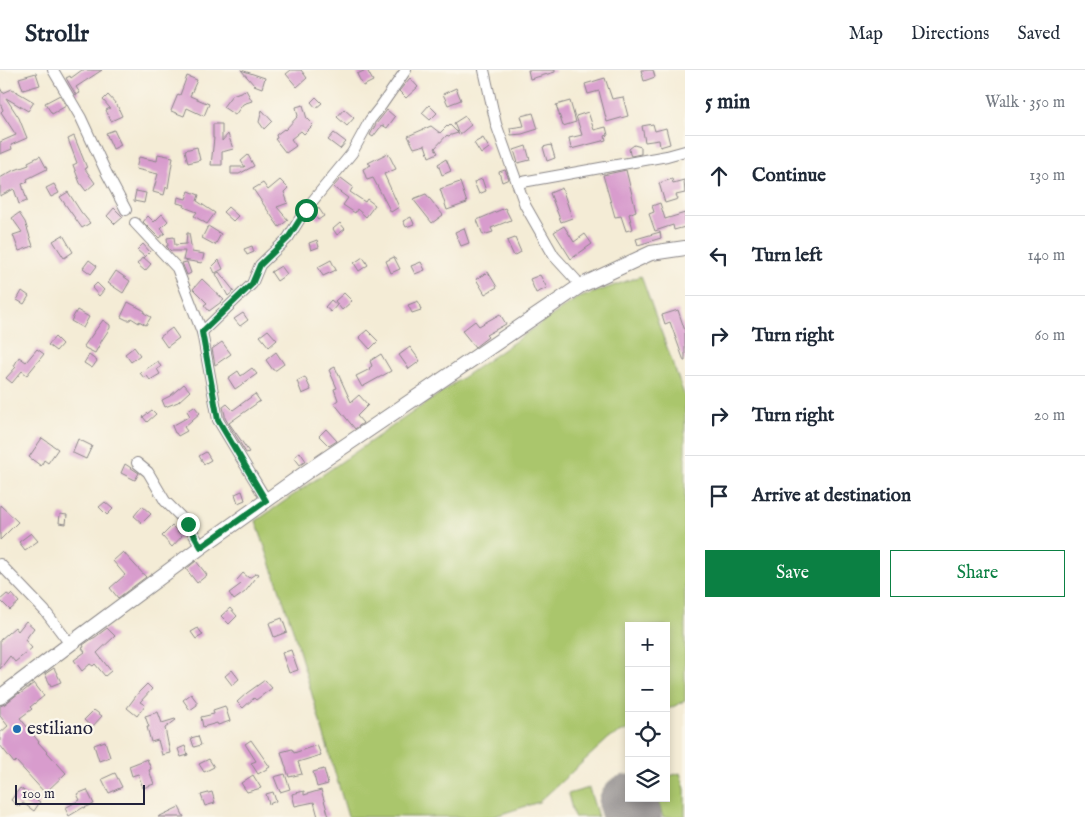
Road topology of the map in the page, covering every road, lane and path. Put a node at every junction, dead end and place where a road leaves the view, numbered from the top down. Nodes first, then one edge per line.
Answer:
1 (54, 70) edge
2 (406, 70) edge
3 (484, 70) edge
4 (685, 151) edge
5 (517, 183) junction
6 (126, 210) dead end
7 (135, 223) dead end
8 (685, 248) edge
9 (580, 286) junction
10 (202, 332) junction
11 (137, 463) dead end
12 (266, 501) junction
13 (201, 547) junction
14 (0, 564) edge
15 (70, 644) junction
16 (0, 697) edge

1 - 6 street
2 - 10 street
3 - 5 street
4 - 5 street
5 - 9 street
7 - 10 street
8 - 9 street
9 - 12 street
10 - 12 street
11 - 13 street
12 - 13 street
13 - 15 street
14 - 15 street
15 - 16 street

